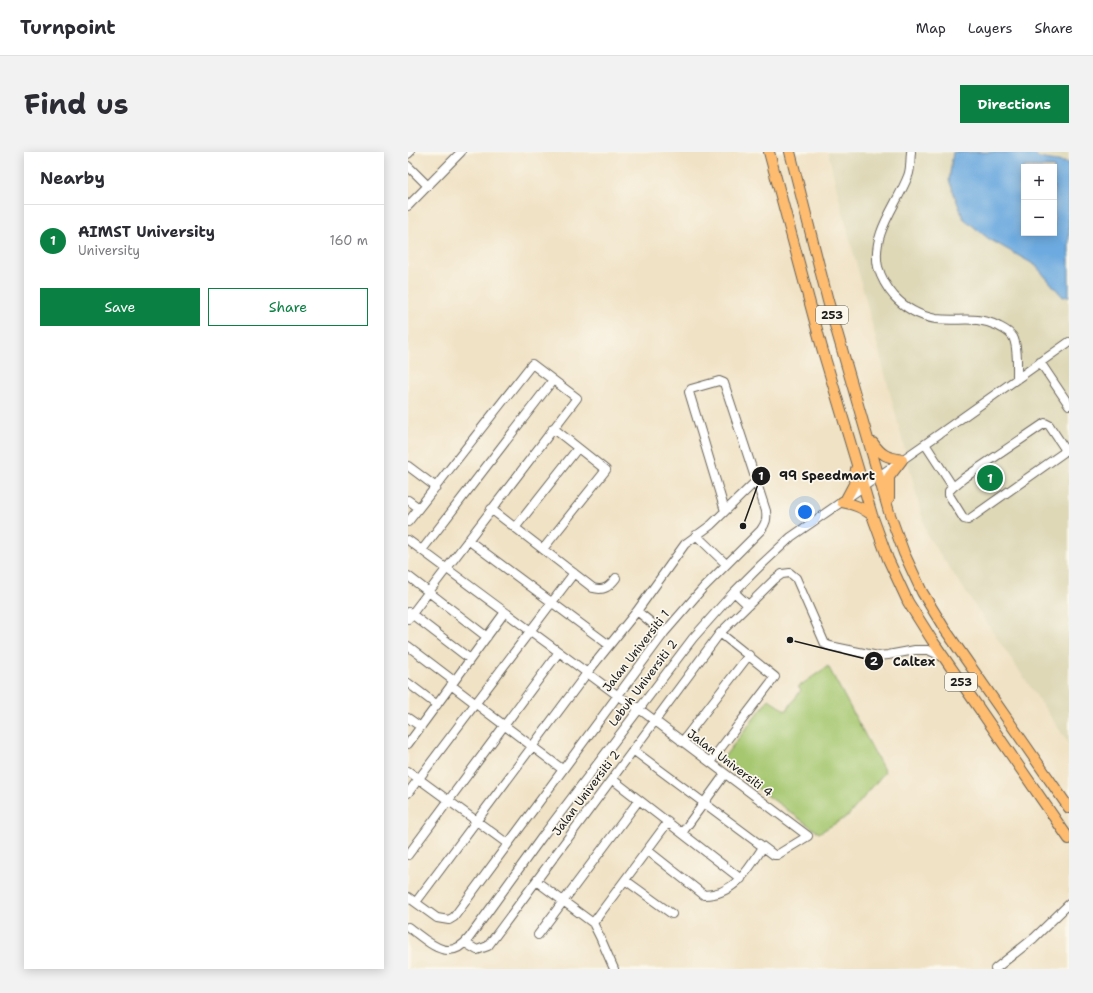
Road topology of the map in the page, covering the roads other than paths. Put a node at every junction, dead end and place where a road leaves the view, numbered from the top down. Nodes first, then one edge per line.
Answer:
1 (410, 152) edge
2 (461, 152) edge
3 (769, 152) edge
4 (790, 152) edge
5 (911, 152) edge
6 (408, 154) edge
7 (408, 166) edge
8 (428, 186) junction
9 (408, 206) edge
10 (1069, 342) edge
11 (1040, 362) junction
12 (1017, 379) junction
13 (554, 380) junction
14 (1069, 406) edge
15 (553, 428) junction
16 (867, 435) junction
17 (925, 444) junction
18 (578, 448) junction
19 (902, 460) junction
20 (857, 464) junction
21 (408, 466) edge
22 (879, 476) junction
23 (756, 481) junction
24 (436, 487) junction
25 (864, 487) junction
26 (953, 488) junction
27 (408, 500) edge
28 (844, 500) junction
29 (419, 508) junction
30 (491, 509) junction
31 (725, 511) junction
32 (890, 512) junction
33 (872, 515) junction
34 (408, 522) edge
35 (515, 528) junction
36 (696, 535) junction
37 (408, 540) edge
38 (468, 540) junction
39 (543, 549) junction
40 (422, 550) junction
41 (726, 564) junction
42 (446, 568) junction
43 (574, 573) junction
44 (408, 576) edge
45 (616, 578) dead end
46 (428, 592) junction
47 (734, 592) junction
48 (552, 602) junction
49 (748, 605) junction
50 (637, 611) junction
51 (505, 612) junction
52 (409, 615) edge
53 (530, 631) junction
54 (664, 633) junction
55 (720, 633) junction
56 (487, 638) junction
57 (610, 645) junction
58 (408, 646) edge
59 (559, 652) junction
60 (749, 655) junction
61 (945, 658) junction
62 (470, 659) junction
63 (588, 673) junction
64 (408, 683) edge
65 (453, 683) junction
66 (617, 695) junction
67 (476, 704) junction
68 (437, 705) junction
69 (638, 708) junction
70 (408, 718) edge
71 (655, 721) junction
72 (505, 725) junction
73 (421, 727) junction
74 (682, 742) junction
75 (408, 744) edge
76 (533, 746) junction
77 (633, 750) junction
78 (710, 762) junction
79 (562, 769) junction
80 (408, 771) edge
81 (725, 774) junction
82 (419, 779) junction
83 (612, 779) junction
84 (408, 793) edge
85 (449, 800) junction
86 (639, 800) junction
87 (704, 803) junction
88 (1069, 808) edge
89 (477, 821) junction
90 (668, 822) junction
91 (682, 833) junction
92 (1069, 839) edge
93 (508, 844) junction
94 (763, 847) junction
95 (647, 850) junction
96 (408, 855) edge
97 (741, 878) junction
98 (625, 880) junction
99 (536, 881) junction
100 (408, 897) edge
101 (564, 901) junction
102 (416, 902) junction
103 (1069, 904) edge
104 (672, 914) dead end
105 (593, 923) junction
106 (408, 927) edge
107 (538, 935) dead end
108 (465, 943) junction
109 (614, 969) edge
110 (995, 969) edge

1 - 6 street
2 - 8 street
3 - 20 main road, 253
4 - 16 main road, 253
5 - 12 street
7 - 8 street
8 - 9 street
10 - 11 street, Lebuh Universiti 2
11 - 12 street, Lebuh Universiti 2
11 - 14 street
12 - 17 street, Lebuh Universiti 2
13 - 15 street
13 - 24 street
13 - 40 street
15 - 18 street
15 - 30 street
16 - 19 main road
16 - 22 main road, 253
17 - 19 street, Lebuh Universiti 2
17 - 26 street
18 - 35 street
18 - 39 street
19 - 22 street, Lebuh Universiti 2
19 - 32 main road
20 - 25 main road, 253
20 - 28 main road
21 - 24 street
22 - 25 street, Lebuh Universiti 2
22 - 32 main road, 253
23 - 31 street
23 - 31 street, Jalan Universiti 1
23 - 41 street, Jalan Universiti 1
24 - 29 street
25 - 28 street, Lebuh Universiti 2
25 - 33 main road, 253
26 - 26 street
27 - 29 street
28 - 33 main road
28 - 47 street, Lebuh Universiti 2
29 - 34 street
30 - 35 street
30 - 38 street
31 - 36 street
32 - 88 main road, 253
33 - 61 main road, 253
35 - 39 street
36 - 41 street
36 - 50 street
37 - 40 street, Jalan Universiti 4
38 - 42 street
38 - 48 street
39 - 43 street
40 - 42 street, Jalan Universiti 4
41 - 54 street, Jalan Universiti 1
42 - 46 street
42 - 51 street, Jalan Universiti 4
43 - 45 street
43 - 48 street
44 - 46 street
46 - 52 street
46 - 56 street
47 - 49 street
47 - 69 street, Lebuh Universiti 2
48 - 53 street
48 - 57 street
49 - 55 street, Jalan Universiti 2
49 - 61 street, Jalan Universiti 2
50 - 54 street
50 - 57 street
51 - 53 street, Jalan Universiti 4
51 - 56 street
52 - 62 street
53 - 59 street, Jalan Universiti 4
53 - 67 street
54 - 66 street, Jalan Universiti 1
55 - 60 street
55 - 71 street, Jalan Universiti 2
56 - 62 street
57 - 63 street
58 - 65 street
59 - 63 street, Jalan Universiti 4
59 - 72 street
60 - 74 street
60 - 78 street
61 - 92 main road, 253
62 - 65 street
63 - 66 street, Jalan Universiti 4
63 - 76 street
64 - 68 street
65 - 67 street
65 - 68 street
66 - 69 street, Jalan Universiti 4
66 - 79 street, Jalan Universiti 1
67 - 72 street
67 - 82 street
68 - 73 street
69 - 71 street, Jalan Universiti 4
69 - 108 street, Lebuh Universiti 2
70 - 73 street
71 - 74 street, Jalan Universiti 4
71 - 77 street, Jalan Universiti 2
72 - 76 street
72 - 85 street
73 - 75 street
74 - 78 street, Jalan Universiti 4
76 - 79 street
76 - 89 street
77 - 83 street, Jalan Universiti 2
77 - 87 street
78 - 81 street, Jalan Universiti 4
79 - 93 street, Jalan Universiti 1
80 - 82 street
81 - 87 street
81 - 94 street, Jalan Universiti 4
82 - 84 street
82 - 85 street
83 - 86 street
83 - 99 street, Jalan Universiti 2
85 - 89 street
85 - 96 street
86 - 90 street
86 - 101 street
87 - 91 street
87 - 94 street
89 - 93 street
89 - 102 street
90 - 91 street
90 - 95 street
91 - 97 street
93 - 102 street, Jalan Universiti 1
94 - 97 street
95 - 97 street
95 - 98 street
98 - 104 street
98 - 105 street
99 - 101 street
99 - 108 street, Jalan Universiti 2
100 - 102 street
101 - 105 street
101 - 107 street
103 - 110 street
105 - 109 street
106 - 108 street

